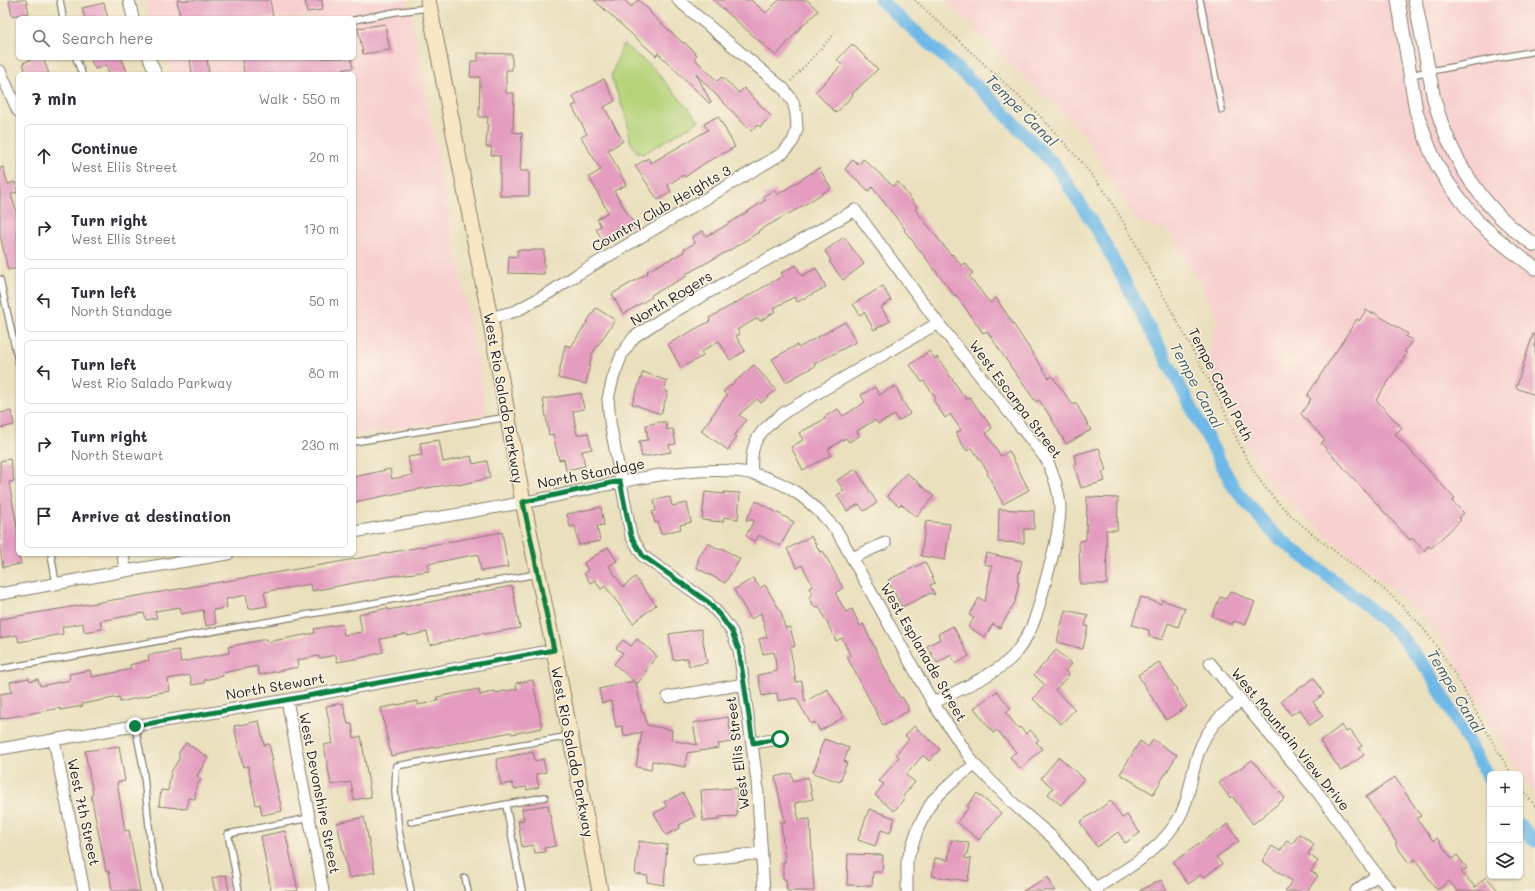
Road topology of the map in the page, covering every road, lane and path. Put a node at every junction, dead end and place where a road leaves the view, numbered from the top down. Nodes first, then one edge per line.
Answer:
1 (60, 0) edge
2 (129, 0) edge
3 (678, 0) edge
4 (915, 0) edge
5 (1200, 0) edge
6 (1398, 0) edge
7 (1416, 0) edge
8 (429, 4) edge
9 (63, 16) edge
10 (133, 16) edge
11 (356, 20) edge
12 (836, 32) dead end
13 (1535, 51) edge
14 (77, 60) edge
15 (150, 60) edge
16 (1429, 71) junction
17 (0, 72) edge
18 (81, 72) edge
19 (155, 72) edge
20 (1410, 75) junction
21 (784, 89) junction
22 (16, 107) edge
23 (1222, 110) dead end
24 (855, 210) joint
25 (1535, 245) edge
26 (1535, 268) edge
27 (0, 279) edge
28 (490, 318) junction
29 (938, 323) junction
30 (16, 352) edge
31 (508, 417) junction
32 (356, 442) edge
33 (752, 474) junction
34 (620, 481) junction
35 (523, 502) junction
36 (356, 532) edge
37 (885, 542) dead end
38 (51, 556) edge
39 (123, 556) edge
40 (199, 556) edge
41 (852, 558) junction
42 (126, 571) junction
43 (538, 574) junction
44 (56, 583) junction
45 (0, 594) edge
46 (554, 650) junction
47 (1210, 664) dead end
48 (0, 669) edge
49 (744, 684) junction
50 (668, 697) dead end
51 (286, 700) junction
52 (1242, 701) junction
53 (933, 703) junction
54 (135, 726) junction
55 (570, 736) junction
56 (780, 739) dead end
57 (54, 740) junction
58 (753, 743) junction
59 (0, 749) edge
60 (975, 765) junction
61 (1510, 771) edge
62 (1523, 790) edge
63 (545, 797) dead end
64 (506, 805) junction
65 (1535, 806) edge
66 (309, 818) junction
67 (411, 822) dead end
68 (762, 853) junction
69 (699, 860) dead end
70 (1377, 875) junction
71 (465, 878) dead end
72 (1097, 890) edge
73 (84, 891) edge
74 (159, 891) edge
75 (239, 891) edge
76 (323, 891) edge
77 (411, 891) edge
78 (468, 891) edge
79 (522, 891) edge
80 (600, 891) edge
81 (764, 891) edge
82 (907, 891) edge
83 (1356, 891) edge
84 (1390, 891) edge

1 - 9 lane
2 - 10 street
3 - 21 street, Country Club Heights 3
4 - 61 path, Tempe Canal Path
5 - 23 lane
6 - 20 street
7 - 16 street
8 - 11 lane
8 - 28 main road, West Rio Salado Parkway
12 - 21 path
13 - 16 lane
14 - 18 lane
15 - 19 street
16 - 20 lane
16 - 25 street
17 - 22 street
20 - 26 street
21 - 28 street, Country Club Heights 3
24 - 29 street, West Escarpa Street
24 - 34 street, North Rogers
27 - 30 lane
28 - 31 main road, West Rio Salado Parkway
29 - 33 street
29 - 53 street, West Escarpa Street
31 - 32 lane
31 - 35 main road, West Rio Salado Parkway
33 - 34 street, North Standage
33 - 41 street, West Esplanade Street
34 - 35 street, North Standage
34 - 49 street, West Ellis Street
35 - 36 street, North Standage
35 - 43 main road, West Rio Salado Parkway
37 - 41 street
38 - 44 lane
39 - 42 street
40 - 42 street
41 - 53 street, West Esplanade Street
42 - 44 street
43 - 46 main road, West Rio Salado Parkway
43 - 48 lane
44 - 45 street
46 - 51 street, North Stewart
46 - 55 main road, West Rio Salado Parkway
47 - 52 street, West Mountain View Drive
49 - 50 street
49 - 58 street, West Ellis Street
51 - 54 street, North Stewart
51 - 66 street, West Devonshire Street
52 - 70 street, West Mountain View Drive
52 - 72 street
53 - 60 street, West Esplanade Street
54 - 57 street, North Stewart
54 - 74 lane
55 - 77 lane
55 - 80 main road, West Rio Salado Parkway
56 - 58 street
57 - 59 street, North Stewart
57 - 73 street, West 7th Street
58 - 68 street, West Ellis Street
60 - 72 street, West Esplanade Street
60 - 82 street
62 - 65 path
63 - 64 lane
64 - 67 lane
64 - 79 lane
66 - 75 lane
66 - 76 street, West Devonshire Street
68 - 69 street
68 - 81 street, West Ellis Street
70 - 83 street
70 - 84 street, West Mountain View Drive
71 - 78 lane

